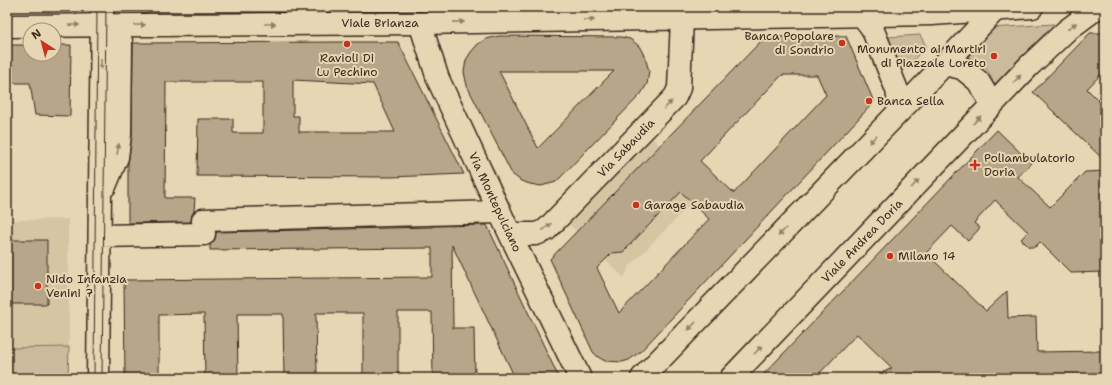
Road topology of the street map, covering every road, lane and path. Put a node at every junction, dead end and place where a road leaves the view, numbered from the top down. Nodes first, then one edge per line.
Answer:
1 (1032, 7) edge
2 (1098, 7) edge
3 (996, 8) edge
4 (936, 10) edge
5 (419, 15) edge
6 (862, 15) junction
7 (102, 16) edge
8 (682, 19) junction
9 (7, 26) edge
10 (944, 64) junction
11 (992, 104) junction
12 (900, 111) junction
13 (500, 212) junction
14 (510, 234) junction
15 (100, 236) junction
16 (98, 378) edge
17 (581, 378) edge
18 (642, 378) edge
19 (731, 378) edge

1 - 3 street, Viale Brianza
11 -> 2 street, Viale Andrea Doria
3 - 4 street, Viale Brianza
3 - 10 street
4 - 6 street, Viale Brianza
7 -> 5 street, Viale Brianza
5 -> 8 street, Viale Brianza
5 - 13 street, Via Montepulciano
6 - 8 street, Viale Brianza
6 - 12 street
9 -> 7 street, Viale Brianza
7 - 15 street
14 -> 8 street, Via Sabaudia
10 - 11 street
10 - 12 street
19 -> 11 street, Viale Andrea Doria
12 -> 18 street
13 - 14 street, Via Montepulciano
13 - 15 street
14 - 17 street, Via Montepulciano
15 - 16 street

